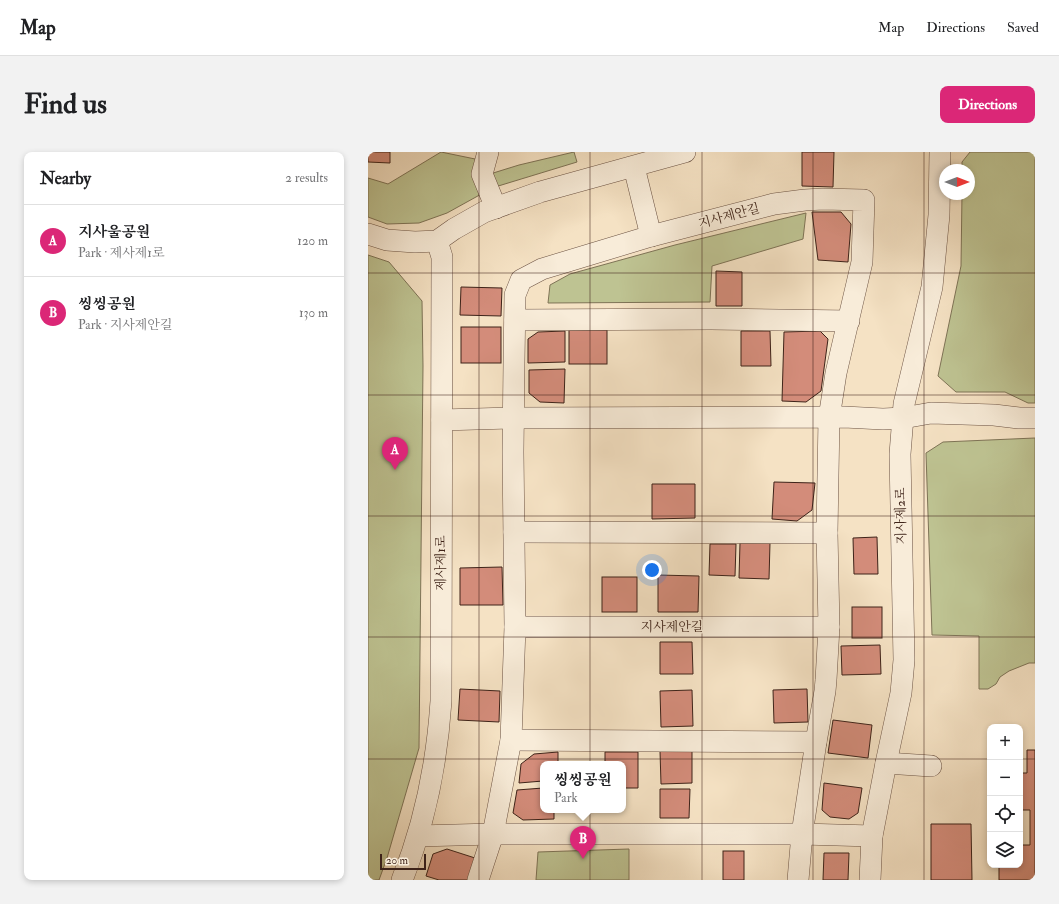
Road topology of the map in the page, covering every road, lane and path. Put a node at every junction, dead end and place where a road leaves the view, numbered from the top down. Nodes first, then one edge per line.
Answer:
1 (488, 152) edge
2 (685, 152) edge
3 (940, 152) edge
4 (634, 167) junction
5 (496, 208) junction
6 (368, 234) edge
7 (651, 236) junction
8 (437, 241) junction
9 (515, 320) junction
10 (849, 321) junction
11 (514, 418) junction
12 (829, 418) junction
13 (903, 418) junction
14 (1035, 418) edge
15 (442, 420) junction
16 (514, 532) junction
17 (827, 533) junction
18 (515, 627) junction
19 (829, 627) junction
20 (511, 740) junction
21 (816, 742) junction
22 (886, 763) junction
23 (932, 766) dead end
24 (493, 834) junction
25 (802, 834) junction
26 (418, 836) junction
27 (872, 836) junction
28 (402, 880) edge
29 (478, 880) edge
30 (798, 880) edge
31 (870, 880) edge

1 - 5 street
2 - 4 street
3 - 13 street, 지사제2로
4 - 5 street
4 - 7 street
5 - 8 street
6 - 8 street
7 - 9 street, 지사제안길
7 - 10 street, 지사제안길
8 - 15 street, 제사제1로
9 - 10 street
9 - 11 street, 지사제안길
10 - 12 street, 지사제안길
11 - 12 street
11 - 15 street
11 - 16 street, 지사제안길
12 - 13 street
12 - 17 street, 지사제안길
13 - 14 street
13 - 22 street, 지사제2로
15 - 26 street, 제사제1로
16 - 17 street
16 - 18 street, 지사제안길
17 - 19 street, 지사제안길
18 - 19 street, 지사제안길
18 - 20 street, 지사제안길
19 - 21 street, 지사제안길
20 - 21 street
20 - 24 street, 지사제안길
21 - 25 street, 지사제안길
22 - 23 street
22 - 27 street, 지사제2로
24 - 25 street
24 - 26 street
24 - 29 street, 지사제안길
25 - 27 street
25 - 30 street, 지사제안길
26 - 28 street, 제사제1로
27 - 31 street, 지사제2로

